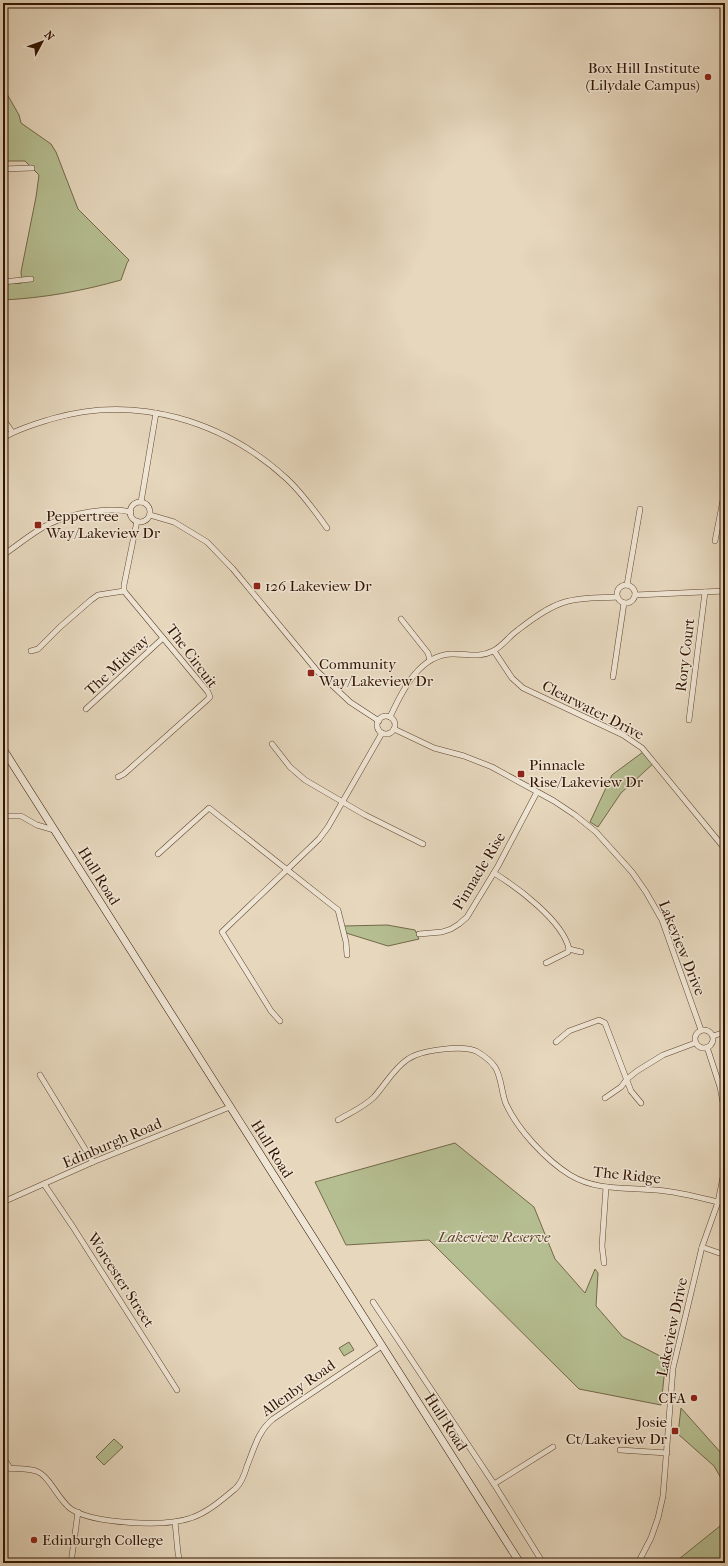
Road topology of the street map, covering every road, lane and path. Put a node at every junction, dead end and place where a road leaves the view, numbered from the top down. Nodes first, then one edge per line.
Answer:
1 (32, 168) dead end
2 (3, 171) edge
3 (31, 279) dead end
4 (3, 282) edge
5 (156, 413) junction
6 (3, 419) edge
7 (12, 432) junction
8 (3, 438) edge
9 (725, 490) edge
10 (140, 502) junction
11 (640, 509) dead end
12 (131, 512) junction
13 (150, 515) junction
14 (137, 521) junction
15 (327, 528) dead end
16 (715, 541) dead end
17 (3, 555) edge
18 (627, 585) junction
19 (124, 591) junction
20 (725, 591) edge
21 (705, 592) junction
22 (635, 595) junction
23 (617, 597) junction
24 (624, 603) junction
25 (401, 619) dead end
26 (163, 638) junction
27 (31, 651) dead end
28 (494, 651) junction
29 (430, 660) junction
30 (613, 676) dead end
31 (86, 709) dead end
32 (390, 717) junction
33 (689, 720) dead end
34 (379, 721) junction
35 (394, 729) junction
36 (382, 733) junction
37 (272, 744) dead end
38 (3, 749) edge
39 (118, 777) dead end
40 (537, 792) junction
41 (342, 802) junction
42 (3, 816) edge
43 (54, 830) junction
44 (422, 844) dead end
45 (725, 849) edge
46 (158, 854) dead end
47 (286, 869) junction
48 (494, 873) junction
49 (419, 934) dead end
50 (569, 949) junction
51 (581, 952) dead end
52 (347, 955) dead end
53 (546, 963) dead end
54 (280, 1021) dead end
55 (701, 1030) junction
56 (725, 1032) edge
57 (713, 1036) junction
58 (556, 1042) dead end
59 (695, 1043) junction
60 (707, 1048) junction
61 (40, 1075) dead end
62 (627, 1079) junction
63 (605, 1098) dead end
64 (642, 1103) dead end
65 (230, 1107) junction
66 (725, 1113) edge
67 (338, 1120) dead end
68 (93, 1162) junction
69 (725, 1168) edge
70 (44, 1184) junction
71 (606, 1187) junction
72 (3, 1202) edge
73 (718, 1202) junction
74 (702, 1247) junction
75 (725, 1255) edge
76 (604, 1263) dead end
77 (373, 1302) dead end
78 (382, 1346) junction
79 (177, 1390) dead end
80 (552, 1447) dead end
81 (620, 1450) dead end
82 (667, 1453) junction
83 (3, 1457) edge
84 (3, 1468) edge
85 (10, 1468) junction
86 (494, 1484) junction
87 (78, 1512) junction
88 (175, 1522) junction
89 (70, 1563) edge
90 (180, 1563) edge
91 (520, 1563) edge
92 (543, 1563) edge
93 (638, 1563) edge

1 - 2 street
3 - 4 street
5 - 7 street
5 - 10 street
5 - 15 street
6 - 7 street
7 - 8 street
9 - 16 street
10 - 12 street
10 - 13 street
11 - 18 street
12 - 14 street
12 - 17 street
13 - 14 street
13 - 34 street
14 - 19 street
18 - 22 street
18 - 23 street
19 - 26 street, The Circuit
19 - 27 street
20 - 21 street
21 - 22 street
21 - 33 street, Rory Court
22 - 24 street
23 - 24 street
23 - 28 street
24 - 30 street
25 - 29 street
26 - 31 street, The Midway
26 - 39 street, The Circuit
28 - 29 street
28 - 45 street, Clearwater Drive
29 - 32 street
32 - 34 street
32 - 35 street
34 - 36 street
35 - 36 street
35 - 40 street, Lakeview Drive
36 - 41 street
37 - 41 street
38 - 43 main road, Hull Road
40 - 48 street, Pinnacle Rise
40 - 55 street, Lakeview Drive
41 - 44 street
41 - 47 street
42 - 43 street
43 - 65 main road, Hull Road
46 - 47 street
47 - 52 street
47 - 54 street
48 - 49 street, Pinnacle Rise
48 - 50 street
50 - 51 street
50 - 53 street
55 - 57 street
55 - 59 street
56 - 57 street
57 - 60 street
58 - 62 street
59 - 60 street
59 - 62 street
60 - 66 street
61 - 68 street
62 - 63 street
62 - 64 street
65 - 68 street, Edinburgh Road
65 - 78 main road, Hull Road
67 - 71 street, The Ridge
68 - 70 street, Edinburgh Road
69 - 73 street, Lakeview Drive
70 - 72 street, Edinburgh Road
70 - 79 street, Worcester Street
71 - 73 street, The Ridge
71 - 76 street
73 - 74 street, Lakeview Drive
74 - 75 street
74 - 82 street, Lakeview Drive
77 - 86 street, Hull Road
78 - 88 street, Allenby Road
78 - 91 main road, Hull Road
80 - 86 street
81 - 82 street
82 - 93 street, Lakeview Drive
83 - 85 street
84 - 85 street, Allenby Road
85 - 87 street, Allenby Road
86 - 92 street, Hull Road
87 - 88 street, Allenby Road
87 - 89 street
88 - 90 street

